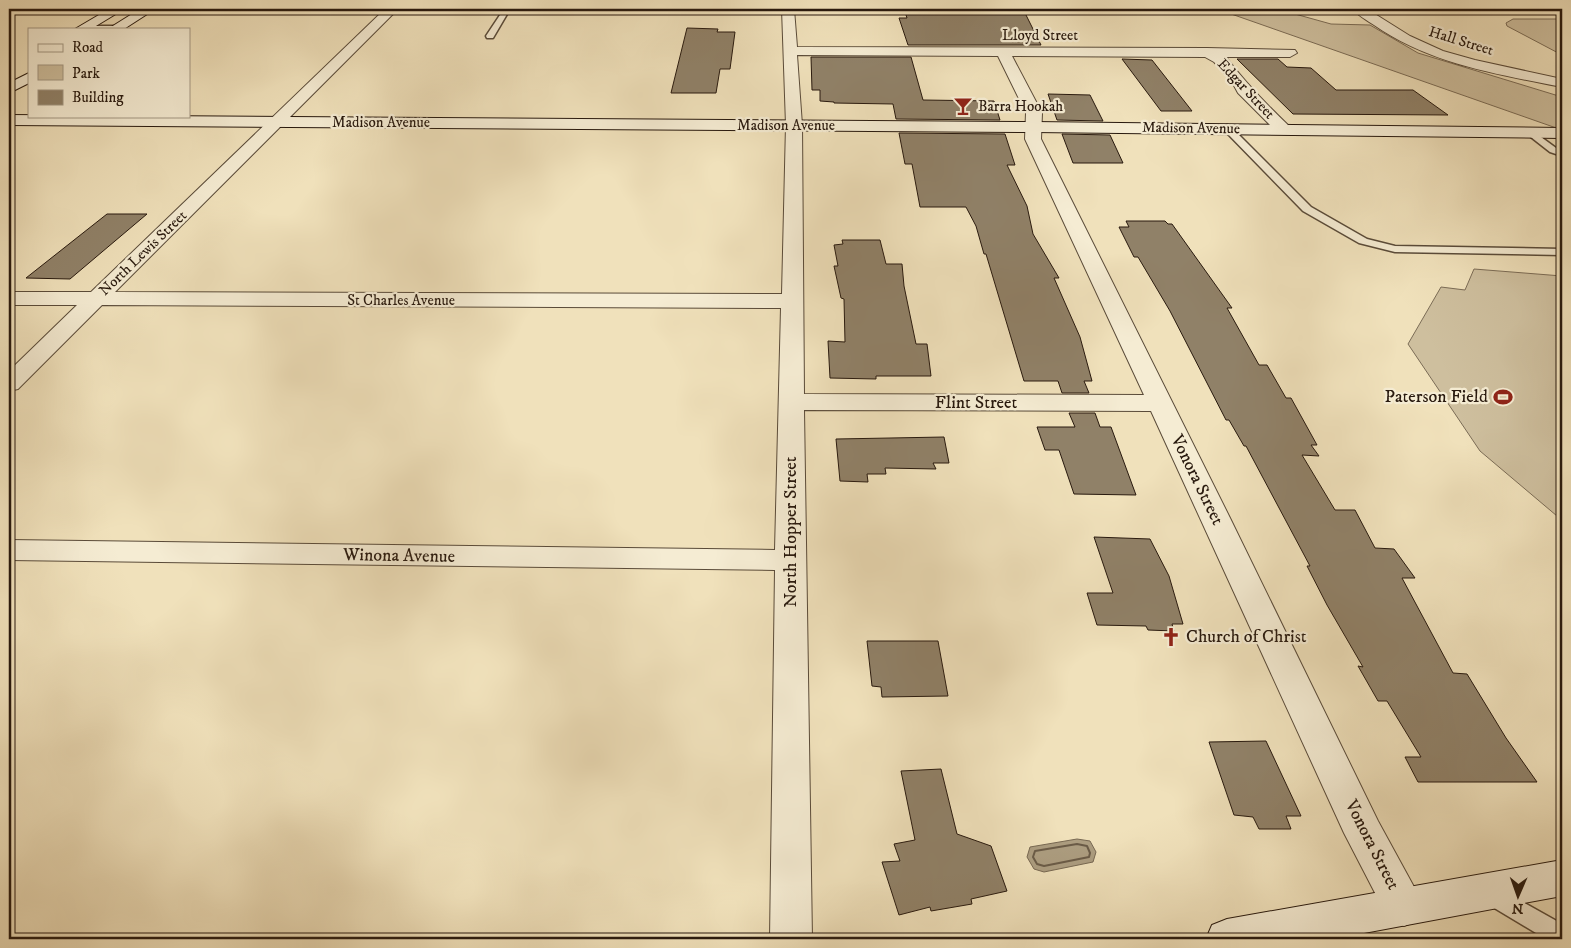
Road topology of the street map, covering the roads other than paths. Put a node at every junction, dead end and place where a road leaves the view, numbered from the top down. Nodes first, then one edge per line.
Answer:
1 (118, 9) edge
2 (149, 9) edge
3 (392, 9) edge
4 (507, 9) edge
5 (788, 9) edge
6 (1360, 9) edge
7 (82, 28) edge
8 (115, 28) edge
9 (490, 36) dead end
10 (789, 51) junction
11 (1002, 51) junction
12 (1207, 52) junction
13 (1290, 53) dead end
14 (28, 79) edge
15 (1562, 83) edge
16 (9, 89) edge
17 (9, 120) edge
18 (277, 122) junction
19 (794, 125) junction
20 (1034, 126) junction
21 (1227, 128) junction
22 (1283, 129) junction
23 (1538, 132) junction
24 (1562, 133) edge
25 (1562, 154) edge
26 (1562, 252) edge
27 (9, 298) edge
28 (96, 299) junction
29 (793, 301) junction
30 (9, 384) edge
31 (792, 402) junction
32 (1160, 403) junction
33 (9, 550) edge
34 (790, 560) junction
35 (1562, 878) edge
36 (1486, 891) junction
37 (1404, 907) junction
38 (1562, 936) edge
39 (791, 939) edge
40 (1227, 939) edge

1 - 7 street
2 - 8 street
3 - 18 street, North Lewis Street
4 - 9 lane
5 - 10 street, North Hopper Street
6 - 15 street, Hall Street
7 - 8 lane
10 - 11 street, Lloyd Street
10 - 19 street, North Hopper Street
11 - 12 street, Lloyd Street
11 - 20 street, Vonora Street
12 - 13 street, Lloyd Street
12 - 22 street, Edgar Street
14 - 16 street
17 - 18 street, Madison Avenue
18 - 19 street, Madison Avenue
18 - 28 street, North Lewis Street
19 - 20 street, Madison Avenue
19 - 29 street, North Hopper Street
20 - 21 street, Madison Avenue
20 - 32 street, Vonora Street
21 - 22 street, Madison Avenue
21 - 26 lane
22 - 23 street, Madison Avenue
23 - 24 street, Madison Avenue
23 - 25 lane
27 - 28 street, St Charles Avenue
28 - 29 street, St Charles Avenue
28 - 30 street, North Lewis Street
29 - 31 street, North Hopper Street
31 - 32 street, Flint Street
31 - 34 street, North Hopper Street
32 - 37 street, Vonora Street
33 - 34 street, Winona Avenue
34 - 39 street, North Hopper Street
35 - 36 street
36 - 37 street
36 - 38 lane
37 - 40 street

